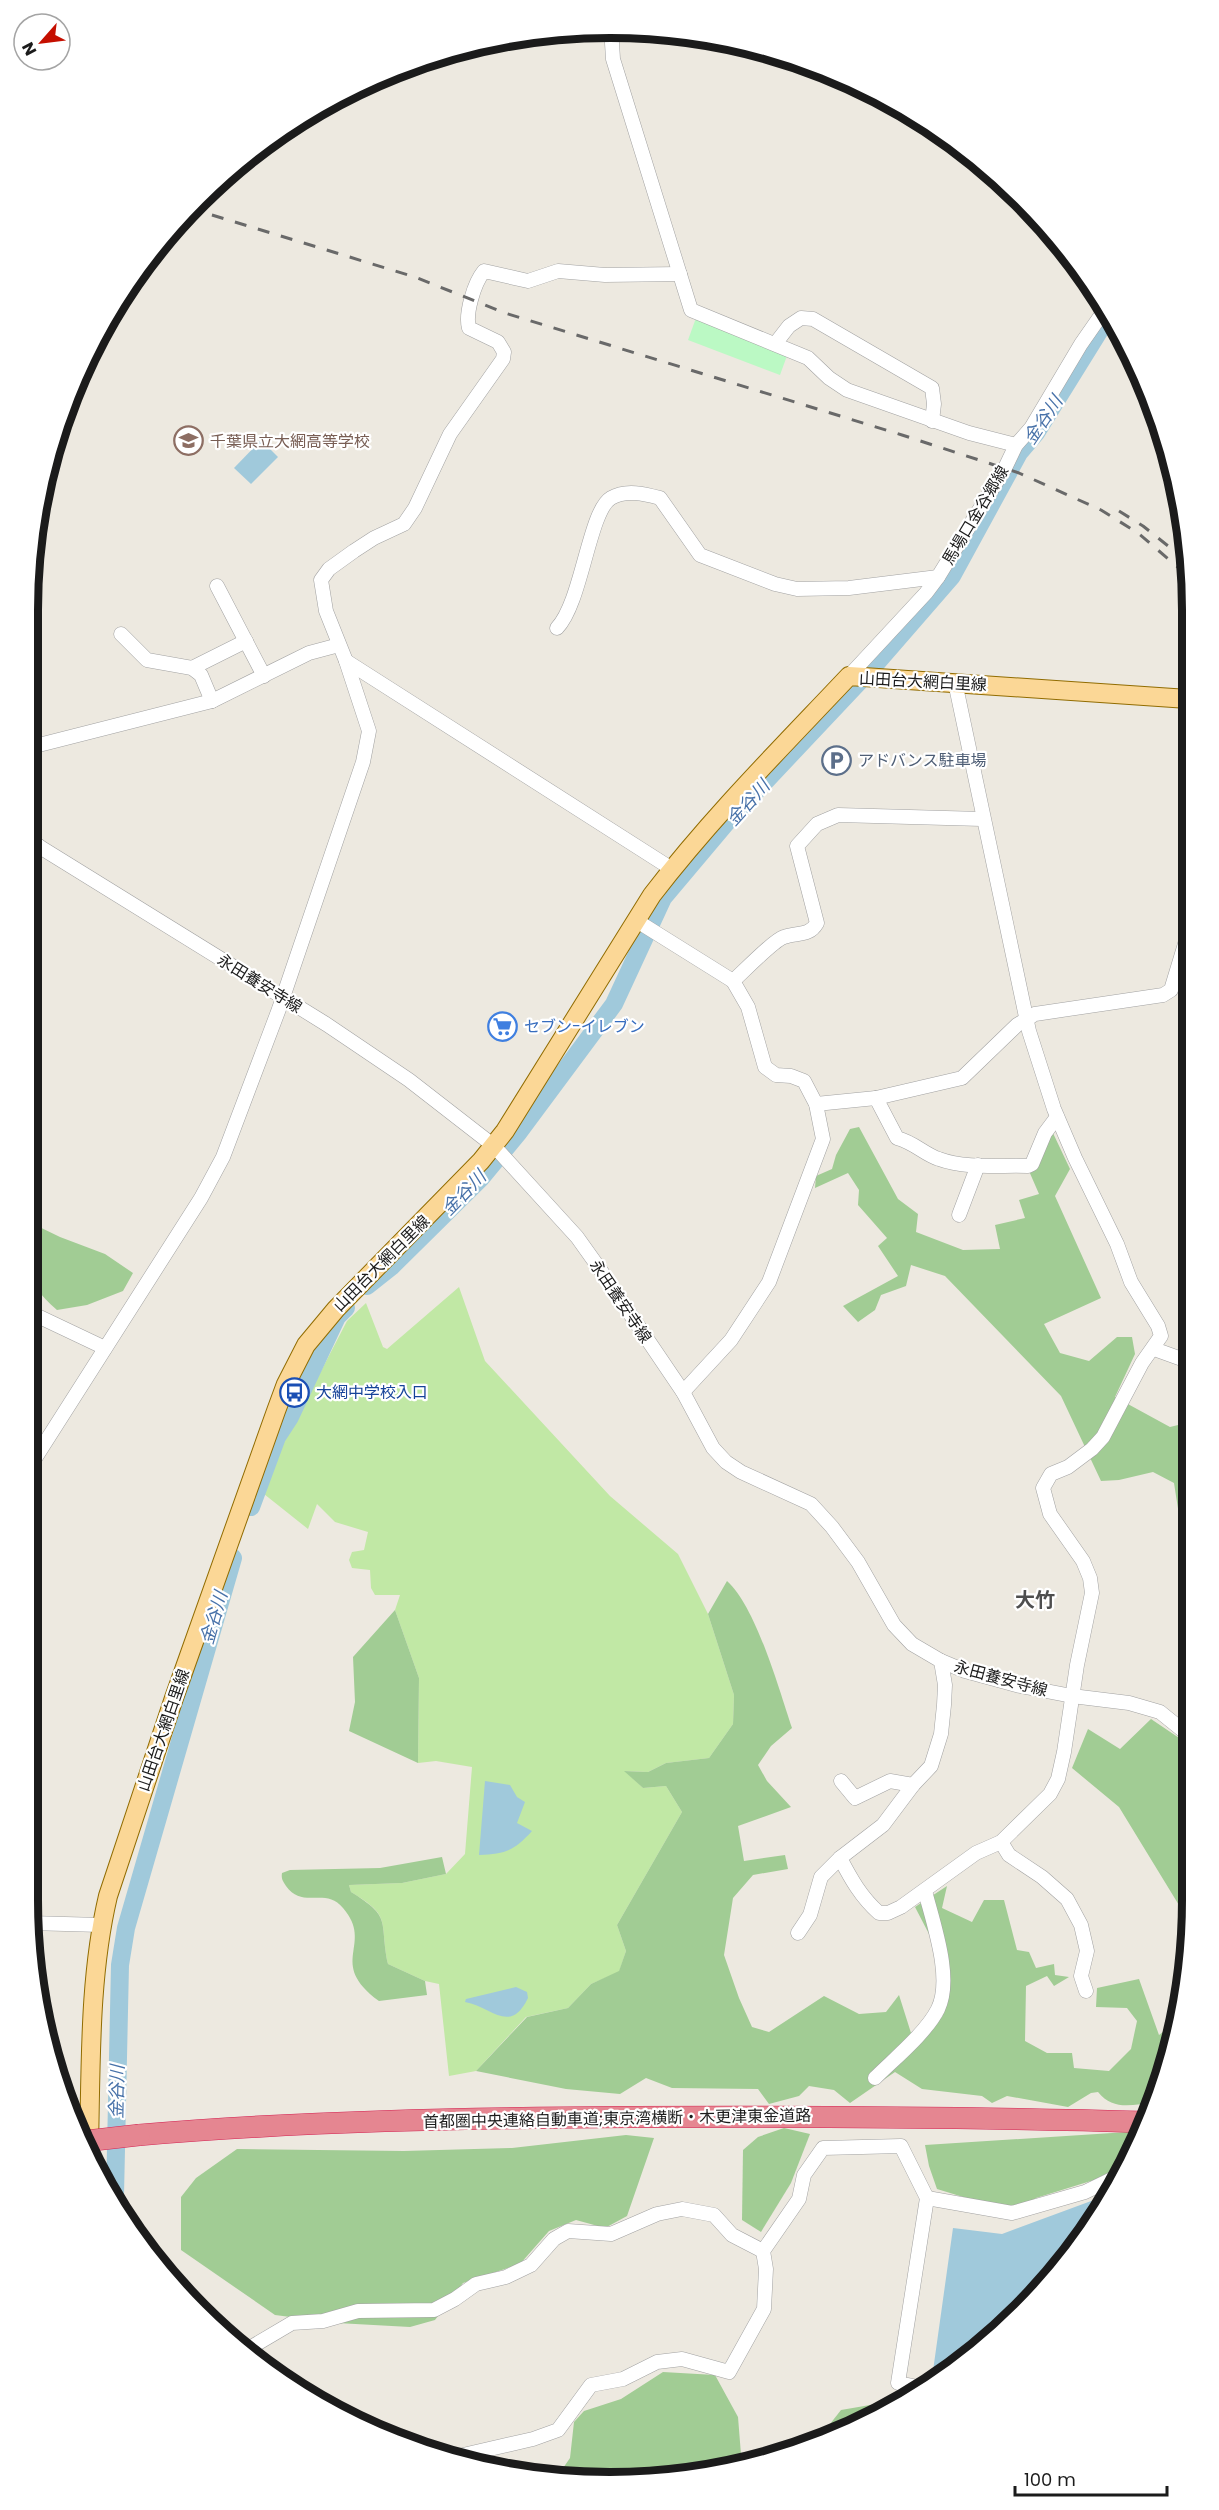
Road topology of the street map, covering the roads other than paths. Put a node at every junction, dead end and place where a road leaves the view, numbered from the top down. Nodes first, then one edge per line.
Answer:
1 (612, 38) edge
2 (680, 274) junction
3 (1100, 316) edge
4 (775, 344) junction
5 (932, 421) junction
6 (1016, 445) junction
7 (938, 577) junction
8 (217, 586) dead end
9 (557, 628) dead end
10 (122, 634) dead end
11 (246, 641) junction
12 (339, 645) junction
13 (346, 661) junction
14 (192, 668) junction
15 (264, 675) junction
16 (849, 676) junction
17 (955, 682) junction
18 (1181, 698) edge
19 (212, 701) junction
20 (38, 745) edge
21 (982, 819) junction
22 (38, 846) edge
23 (672, 869) junction
24 (637, 921) junction
25 (1181, 957) edge
26 (733, 981) junction
27 (283, 997) junction
28 (1026, 1018) junction
29 (876, 1098) junction
30 (816, 1104) junction
31 (1057, 1117) junction
32 (494, 1146) junction
33 (978, 1165) junction
34 (960, 1215) dead end
35 (38, 1316) edge
36 (105, 1348) junction
37 (1154, 1349) junction
38 (1181, 1359) edge
39 (683, 1392) junction
40 (38, 1454) edge
41 (941, 1661) junction
42 (1072, 1696) junction
43 (1181, 1729) edge
44 (841, 1781) dead end
45 (913, 1785) junction
46 (1002, 1842) junction
47 (840, 1858) junction
48 (925, 1891) junction
49 (39, 1923) edge
50 (101, 1925) junction
51 (798, 1933) dead end
52 (1086, 1991) dead end
53 (875, 2078) dead end
54 (1137, 2122) edge
55 (89, 2138) edge
56 (91, 2141) edge
57 (1108, 2181) edge
58 (927, 2198) junction
59 (763, 2251) junction
60 (252, 2347) edge
61 (912, 2386) edge
62 (466, 2454) edge

1 - 2 street
2 - 4 street
2 - 12 street
3 - 6 street, 馬場口金谷郷線
4 - 5 street
4 - 5 street
5 - 6 street
6 - 7 street, 馬場口金谷郷線
7 - 9 street
7 - 16 street, 馬場口金谷郷線
8 - 11 street
10 - 14 street
11 - 14 street
11 - 15 street
12 - 13 street
12 - 15 street
13 - 23 street
13 - 27 street
14 - 19 street
15 - 19 street
16 - 17 main road, 山田台大網白里線
16 - 23 main road, 山田台大網白里線
17 - 18 main road, 山田台大網白里線
17 - 21 street
19 - 20 street
21 - 26 street
21 - 28 street
22 - 27 street, 永田養安寺線
23 - 24 main road, 山田台大網白里線
24 - 26 street
24 - 32 main road, 山田台大網白里線
25 - 28 street
26 - 30 street
27 - 32 street, 永田養安寺線
27 - 36 street
28 - 29 street
28 - 31 street
29 - 30 street
29 - 33 street
30 - 39 street
31 - 33 street
31 - 37 street
32 - 39 street, 永田養安寺線
32 - 50 main road, 山田台大網白里線
33 - 34 street
35 - 36 street
36 - 40 street
37 - 38 street
37 - 42 street
39 - 41 street, 永田養安寺線
41 - 42 street, 永田養安寺線
41 - 45 street
42 - 43 street, 永田養安寺線
42 - 46 street
44 - 45 street
45 - 47 street
46 - 48 street
46 - 52 street
47 - 48 street
47 - 51 street
48 - 53 street
49 - 50 street
50 - 55 main road, 山田台大網白里線
54 - 56 highway, 首都圏中央連絡自動車道;東京湾横断・木更津東金道路, bridge
57 - 58 street
58 - 59 street
58 - 61 street
59 - 60 street
59 - 62 street

